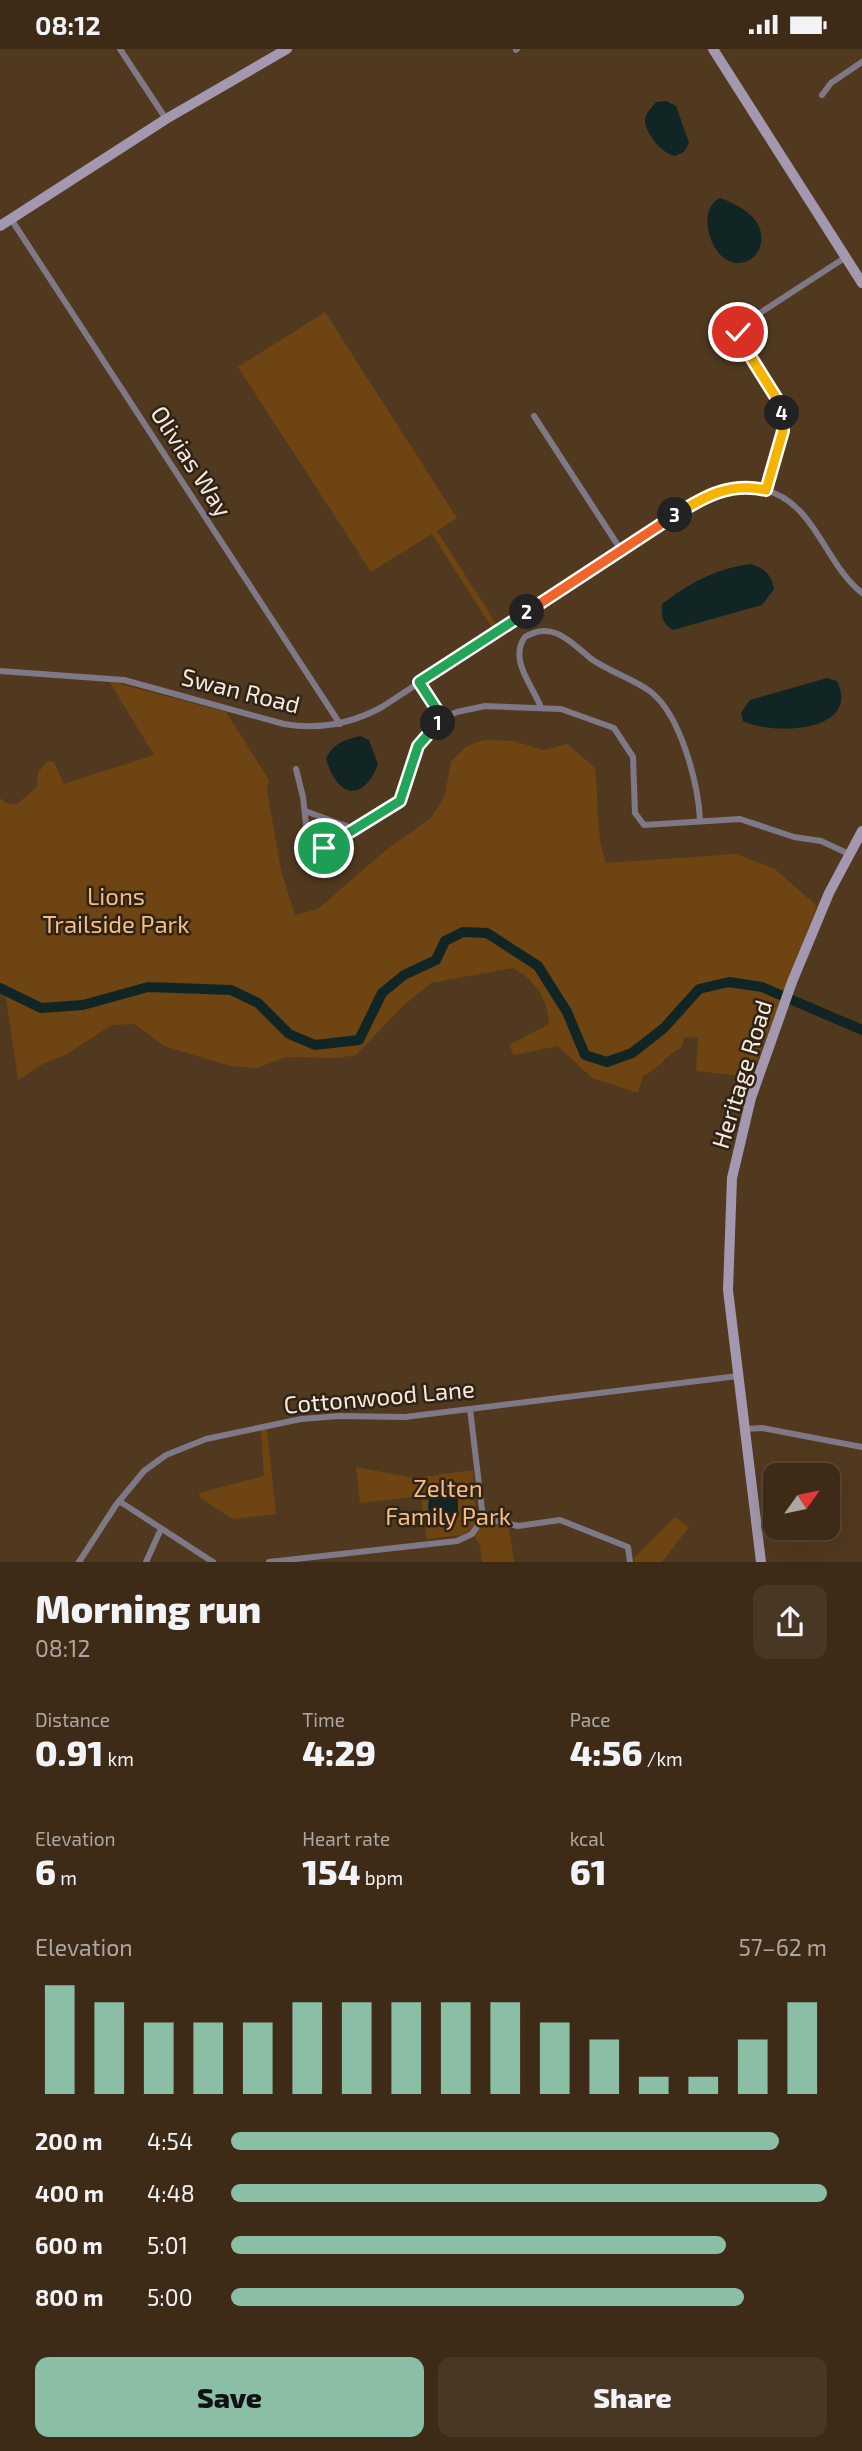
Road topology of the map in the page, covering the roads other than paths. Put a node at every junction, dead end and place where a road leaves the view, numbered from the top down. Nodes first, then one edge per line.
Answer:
1 (120, 49) edge
2 (287, 49) edge
3 (713, 49) edge
4 (862, 62) edge
5 (822, 95) dead end
6 (166, 119) junction
7 (11, 219) junction
8 (0, 226) edge
9 (846, 257) junction
10 (862, 283) edge
11 (534, 416) dead end
12 (766, 490) junction
13 (621, 550) junction
14 (862, 593) edge
15 (0, 671) edge
16 (419, 682) junction
17 (541, 708) junction
18 (443, 719) junction
19 (340, 724) junction
20 (296, 769) dead end
21 (305, 811) junction
22 (701, 820) junction
23 (352, 828) junction
24 (862, 831) edge
25 (849, 854) junction
26 (738, 1376) junction
27 (470, 1409) junction
28 (745, 1429) junction
29 (862, 1447) edge
30 (118, 1501) junction
31 (483, 1518) junction
32 (161, 1529) junction
33 (79, 1562) edge
34 (146, 1562) edge
35 (213, 1562) edge
36 (270, 1562) edge
37 (629, 1562) edge
38 (761, 1562) edge

1 - 6 street
2 - 6 main road
3 - 9 main road
4 - 5 street
6 - 7 main road
7 - 8 main road
7 - 19 street, Olivias Way
9 - 10 main road
9 - 12 street
11 - 13 street
12 - 13 street, Swan Road
12 - 14 street, Swan Road
13 - 16 street, Swan Road
15 - 19 street, Swan Road
16 - 18 street
16 - 19 street, Swan Road
17 - 18 street
17 - 22 street
17 - 22 street
18 - 23 street
20 - 21 street
21 - 23 street
21 - 23 street
22 - 25 street
24 - 25 main road, Heritage Road
25 - 26 main road, Heritage Road
26 - 27 street, Cottonwood Lane
26 - 28 main road, Heritage Road
27 - 30 street, Cottonwood Lane
27 - 31 street
28 - 29 street
28 - 38 main road, Heritage Road
30 - 32 street
30 - 33 street, Cottonwood Lane
31 - 36 street
31 - 37 street
32 - 34 street
32 - 35 street

